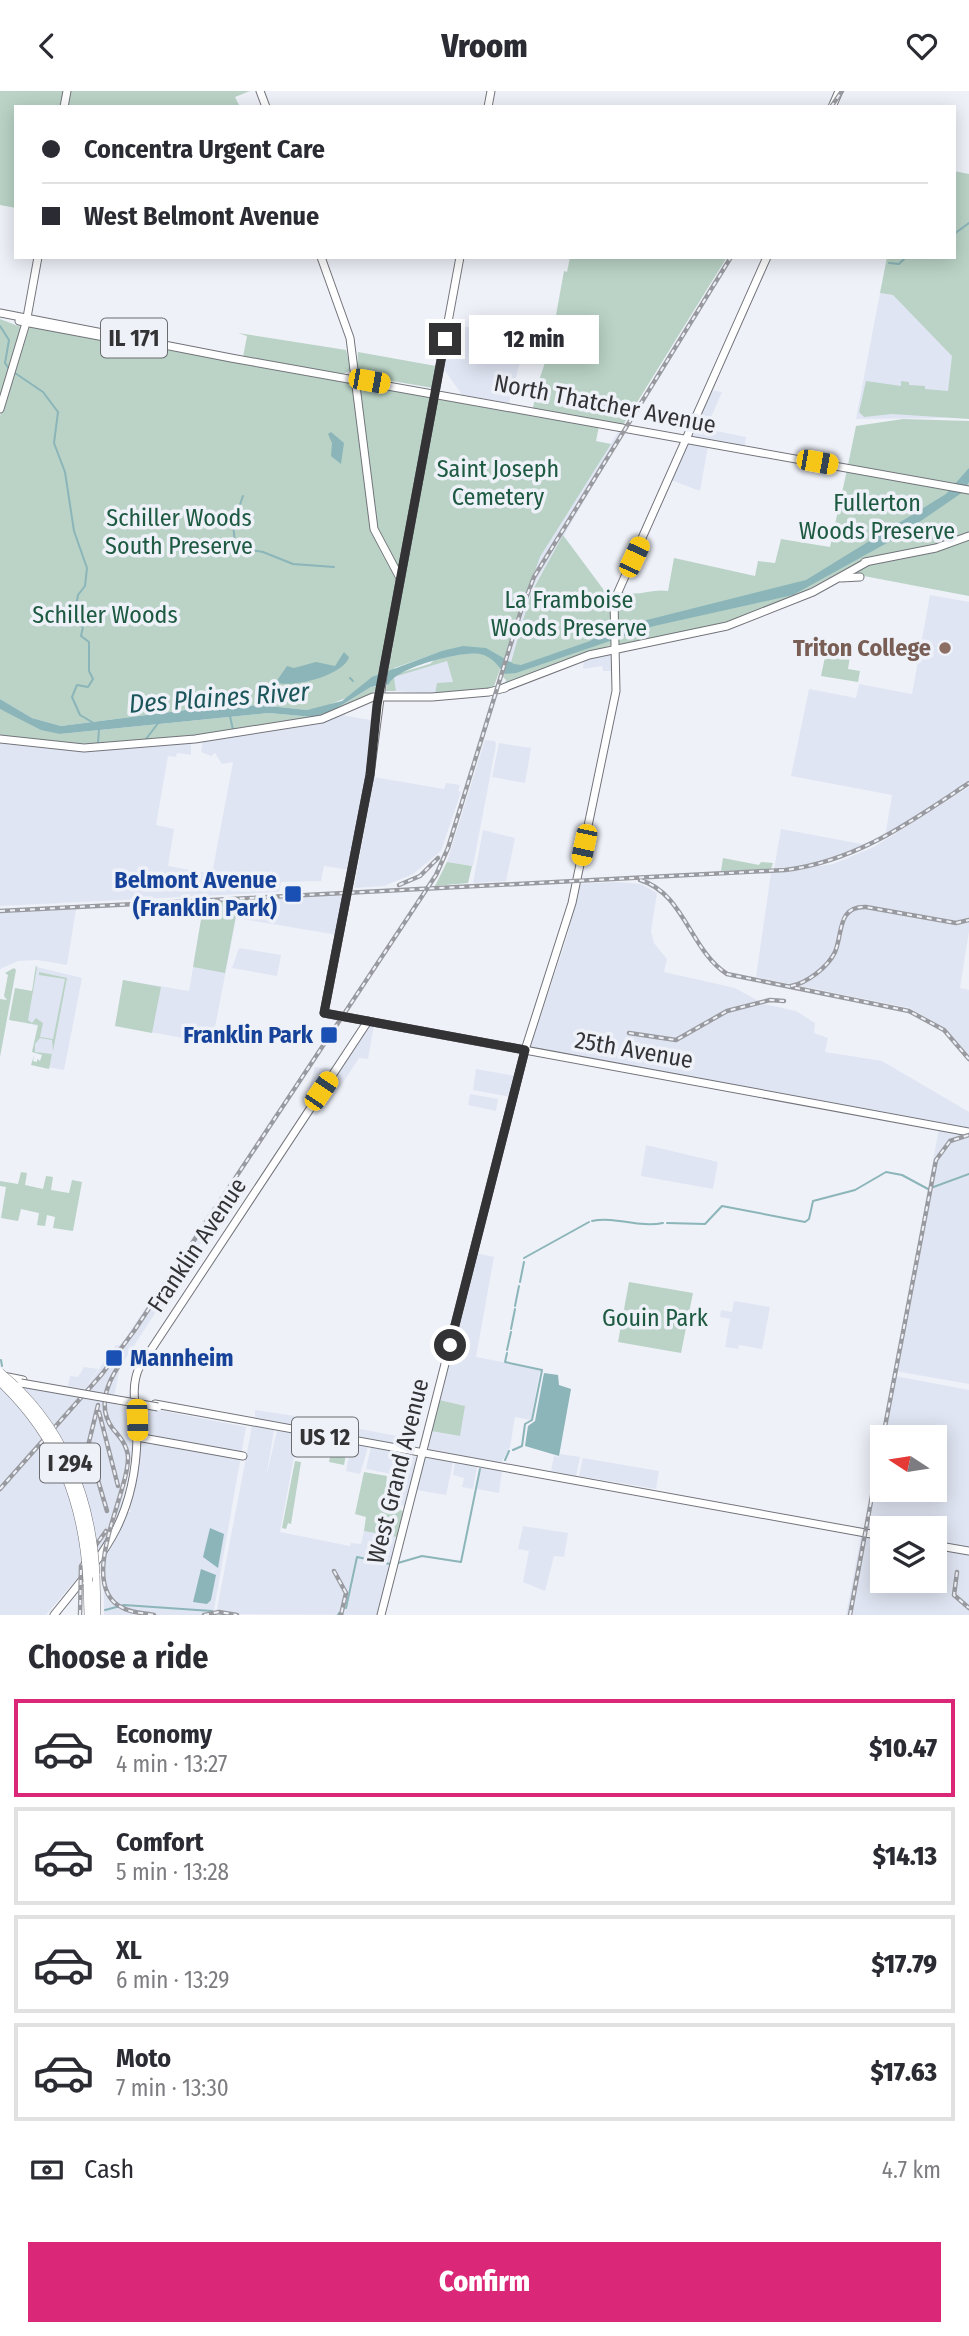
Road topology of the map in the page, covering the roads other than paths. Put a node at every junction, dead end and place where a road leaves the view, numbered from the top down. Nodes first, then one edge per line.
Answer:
1 (38, 259) edge
2 (322, 259) edge
3 (460, 259) edge
4 (766, 259) edge
5 (0, 315) edge
6 (26, 321) junction
7 (354, 368) junction
8 (342, 377) junction
9 (355, 379) junction
10 (367, 381) junction
11 (356, 390) junction
12 (435, 393) junction
13 (0, 409) edge
14 (686, 440) junction
15 (969, 490) edge
16 (969, 536) edge
17 (867, 562) junction
18 (860, 577) dead end
19 (400, 578) junction
20 (831, 582) junction
21 (795, 599) junction
22 (615, 650) junction
23 (380, 691) junction
24 (0, 739) edge
25 (368, 1021) junction
26 (525, 1050) junction
27 (969, 1130) edge
28 (0, 1378) edge
29 (137, 1437) junction
30 (423, 1453) junction
31 (243, 1456) dead end
32 (870, 1534) edge
33 (947, 1547) edge
34 (969, 1551) edge
35 (92, 1578) junction
36 (54, 1615) edge
37 (89, 1615) edge
38 (96, 1615) edge
39 (381, 1615) edge

1 - 6 main road
2 - 7 main road
3 - 12 main road
4 - 14 main road, West Grand Avenue
5 - 6 main road, IL 171
6 - 8 main road, IL 171
6 - 13 main road
7 - 8 main road
7 - 9 main road
7 - 10 main road
8 - 9 main road, IL 171
8 - 11 main road
9 - 10 main road, IL 171
9 - 11 main road
10 - 11 main road
10 - 12 main road, IL 171
11 - 19 main road
12 - 14 main road, North Thatcher Avenue / IL 171
12 - 19 main road
14 - 15 main road, North Thatcher Avenue / IL 171
14 - 22 main road, West Grand Avenue
16 - 17 main road
17 - 20 main road
17 - 21 main road
18 - 20 main road
19 - 23 main road
20 - 21 main road
21 - 22 main road
22 - 23 main road
22 - 26 main road, West Grand Avenue
23 - 24 main road
23 - 25 main road, 25th Avenue
25 - 26 main road, 25th Avenue
25 - 29 main road, Franklin Avenue
26 - 27 main road, 25th Avenue
26 - 30 main road, West Grand Avenue
28 - 30 main road, US 12, bridge
28 - 35 highway, I 294, bridge
29 - 31 main road
29 - 36 main road, Franklin Avenue
30 - 32 main road, US 12
30 - 39 main road, West Grand Avenue
33 - 34 main road
35 - 37 highway, I 294
35 - 38 highway, I 294

